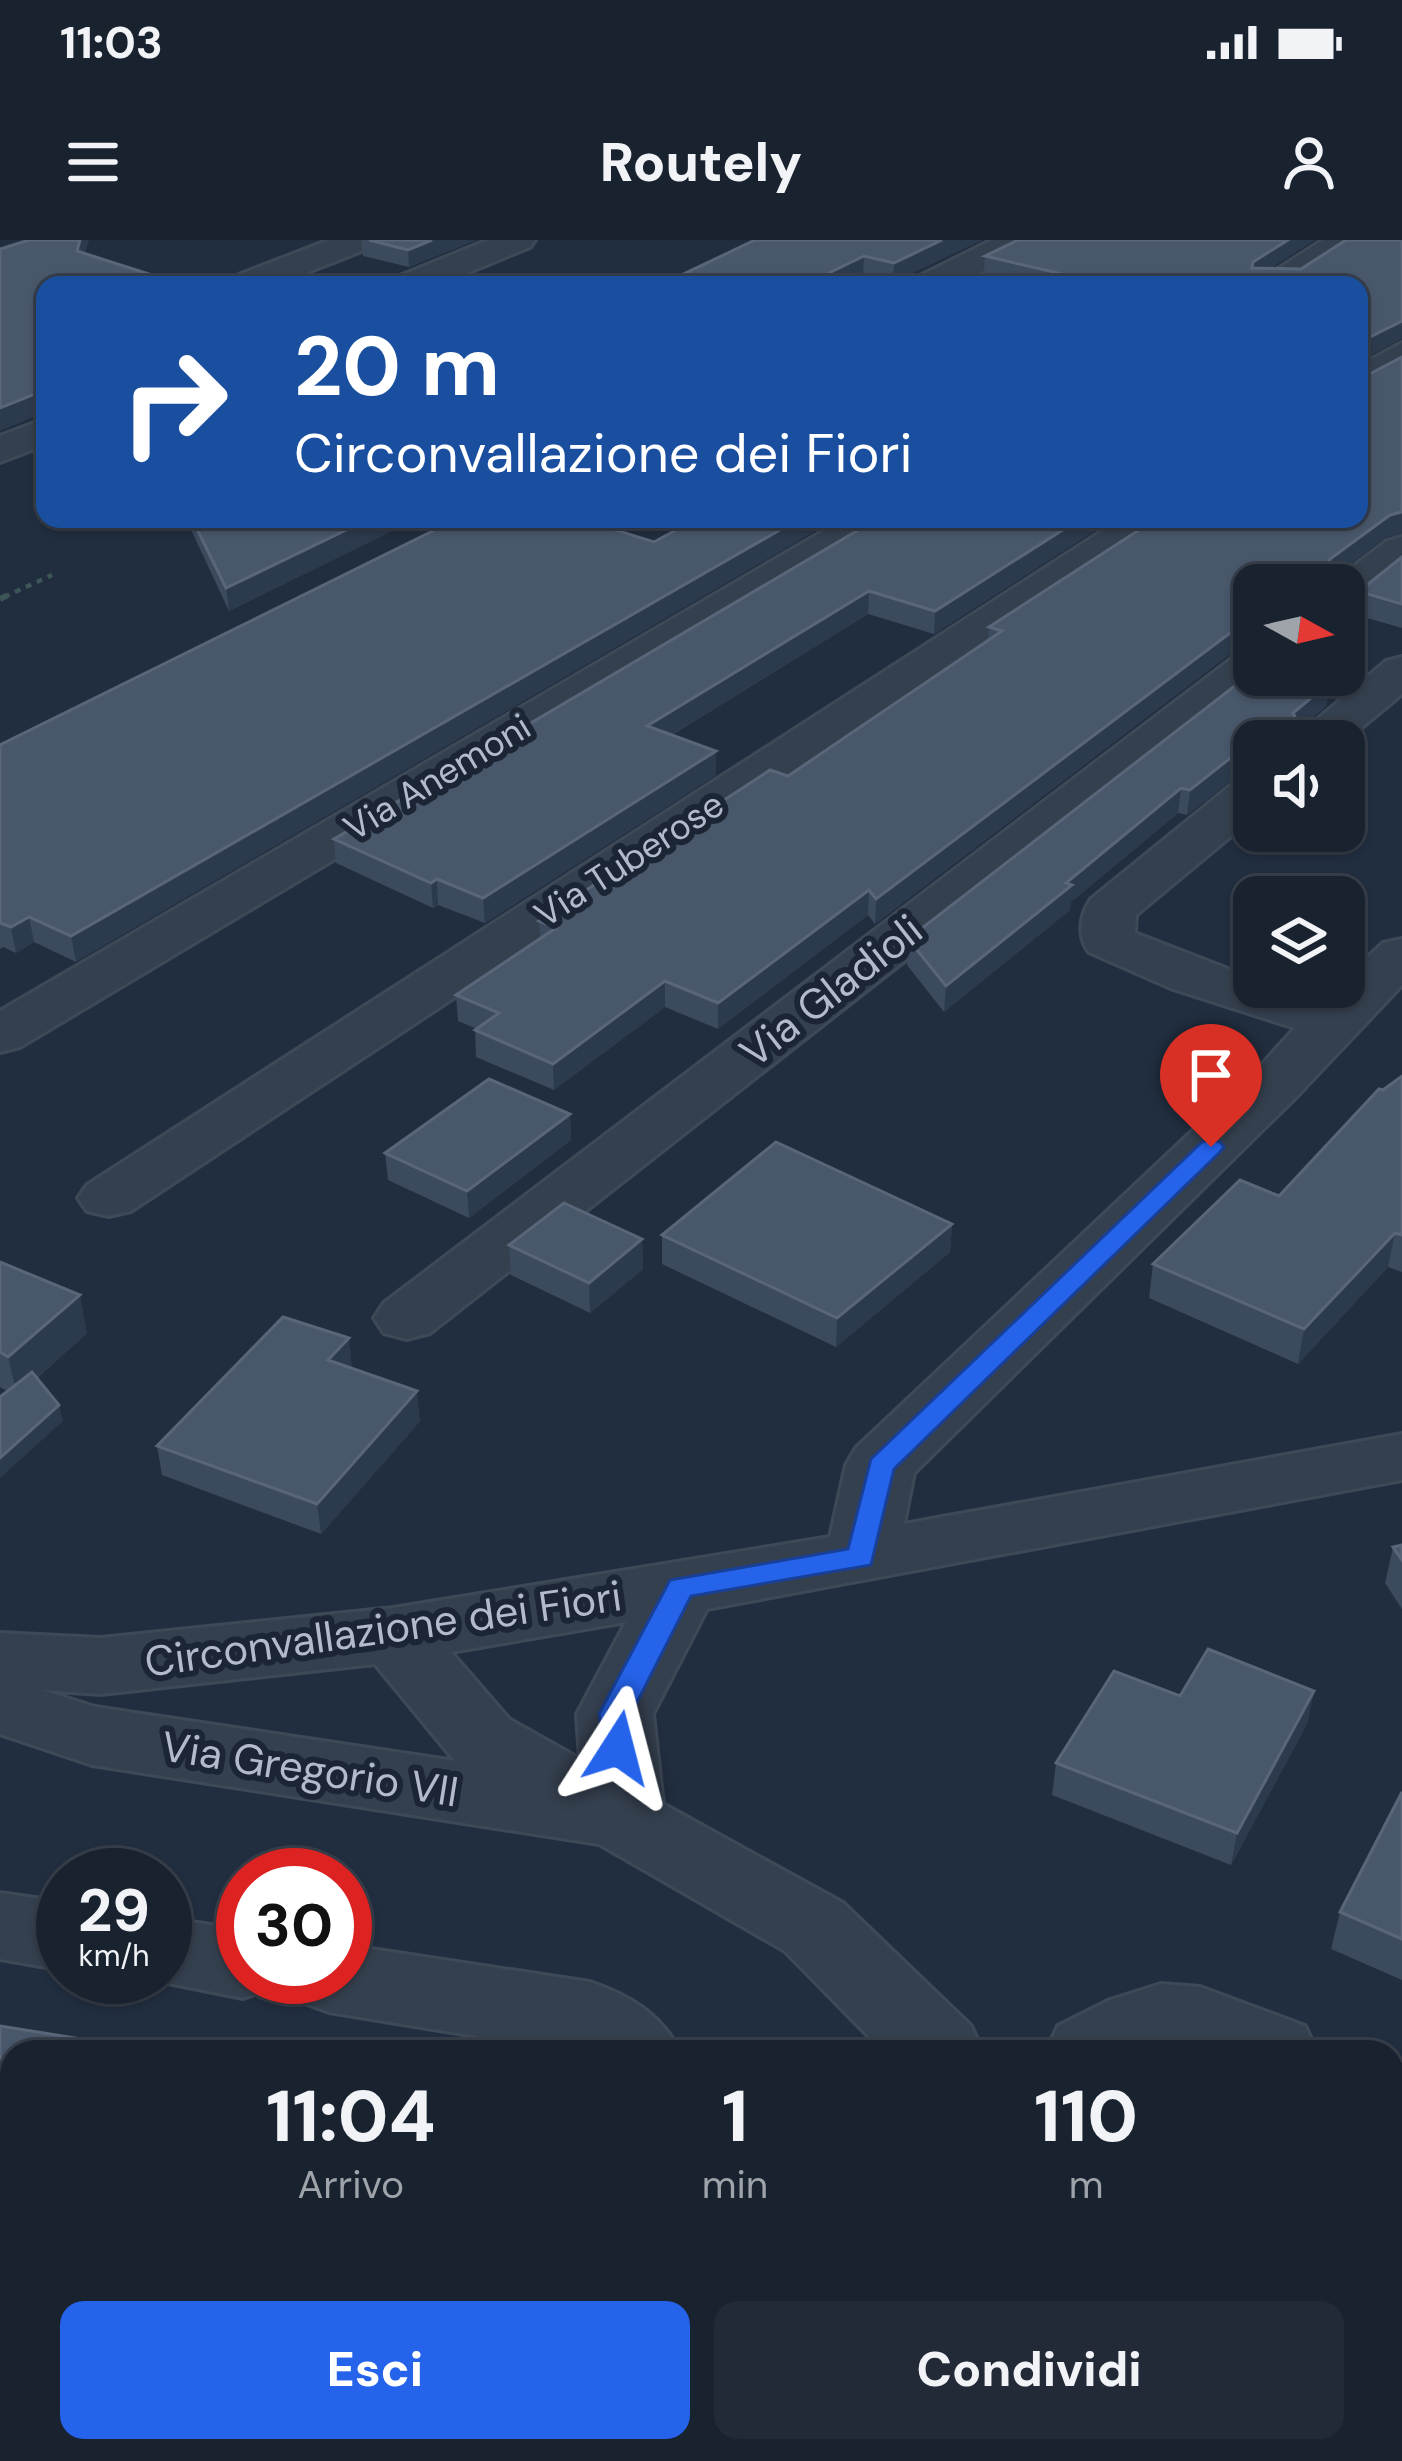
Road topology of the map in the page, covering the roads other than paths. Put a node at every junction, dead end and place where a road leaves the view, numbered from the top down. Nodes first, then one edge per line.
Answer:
1 (360, 240) edge
2 (518, 240) edge
3 (1019, 240) edge
4 (1347, 240) edge
5 (266, 276) edge
6 (429, 276) edge
7 (946, 276) edge
8 (1286, 276) edge
9 (1402, 355) edge
10 (1368, 376) edge
11 (36, 435) edge
12 (0, 450) edge
13 (859, 528) edge
14 (1136, 528) edge
15 (1402, 550) edge
16 (1365, 579) edge
17 (1402, 671) edge
18 (1233, 680) edge
19 (1342, 720) edge
20 (1233, 809) edge
21 (1402, 955) edge
22 (1332, 1022) junction
23 (0, 1035) edge
24 (109, 1198) dead end
25 (407, 1318) dead end
26 (1388, 1444) edge
27 (861, 1557) junction
28 (680, 1587) junction
29 (393, 1635) junction
30 (0, 1660) edge
31 (0, 1705) edge
32 (625, 1817) junction
33 (0, 1926) edge
34 (36, 1932) edge
35 (372, 1984) edge
36 (620, 2040) edge
37 (928, 2040) edge
38 (1108, 2040) edge
39 (1246, 2040) edge

1 - 5 street
2 - 6 street
3 - 7 street
4 - 8 street
9 - 10 street
11 - 12 street
13 - 23 street, Via Anemoni
14 - 24 street, Via Tuberose
15 - 16 street
17 - 19 street
18 - 25 street, Via Gladioli
20 - 22 street
21 - 22 street
22 - 27 street
26 - 27 street, Circonvallazione dei Fiori
27 - 28 street, Circonvallazione dei Fiori
28 - 29 street, Circonvallazione dei Fiori
28 - 32 street
29 - 30 street, Circonvallazione dei Fiori
29 - 32 street, Via Gregorio VII
31 - 32 street, Via Gregorio VII
32 - 37 street, Via Gregorio VII
33 - 34 street
35 - 36 street
38 - 39 street

